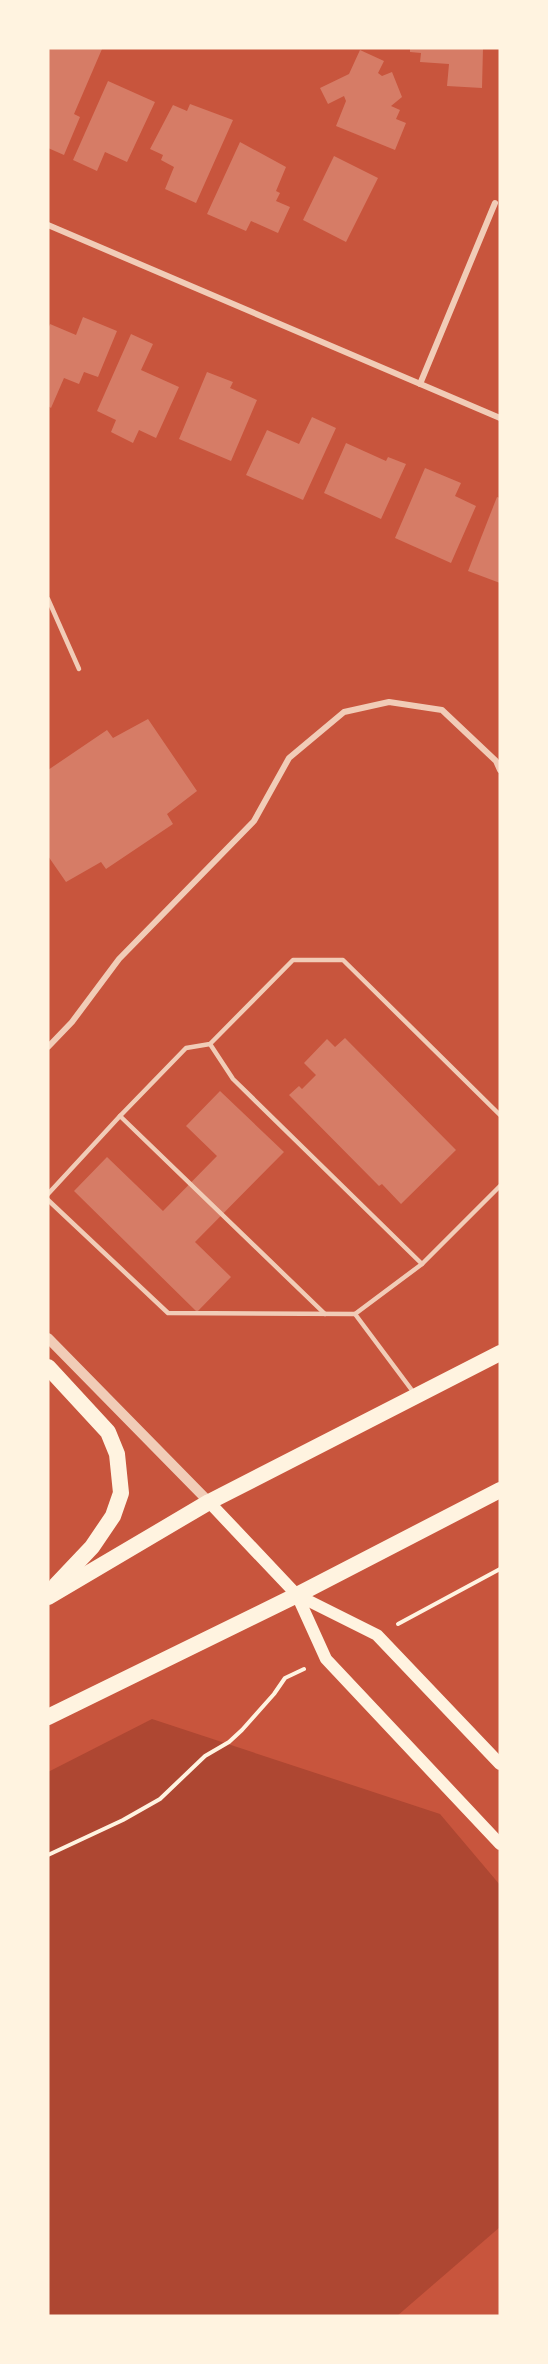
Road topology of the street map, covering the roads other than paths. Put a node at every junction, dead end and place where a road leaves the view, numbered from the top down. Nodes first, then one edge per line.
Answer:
1 (495, 203) dead end
2 (48, 225) edge
3 (420, 384) junction
4 (500, 418) edge
5 (48, 599) edge
6 (80, 669) dead end
7 (500, 770) edge
8 (210, 1044) junction
9 (48, 1047) edge
10 (500, 1115) edge
11 (120, 1116) junction
12 (500, 1186) edge
13 (48, 1194) edge
14 (48, 1200) edge
15 (422, 1264) junction
16 (326, 1314) junction
17 (355, 1314) junction
18 (48, 1338) edge
19 (500, 1353) edge
20 (48, 1367) edge
21 (416, 1395) junction
22 (500, 1491) edge
23 (209, 1502) junction
24 (48, 1595) edge
25 (297, 1595) junction
26 (48, 1717) edge
27 (497, 1756) edge
28 (500, 1844) edge

1 - 3 street
2 - 3 street
3 - 4 street
5 - 6 lane
7 - 9 street
8 - 10 lane
8 - 11 lane
8 - 15 lane
11 - 13 lane
11 - 16 lane
12 - 15 lane
14 - 16 lane
15 - 17 lane
16 - 17 lane
17 - 21 lane
18 - 23 street
19 - 21 highway
20 - 24 highway
21 - 23 highway
22 - 25 highway
23 - 24 highway
23 - 25 main road
25 - 26 highway
25 - 27 main road
25 - 28 main road

